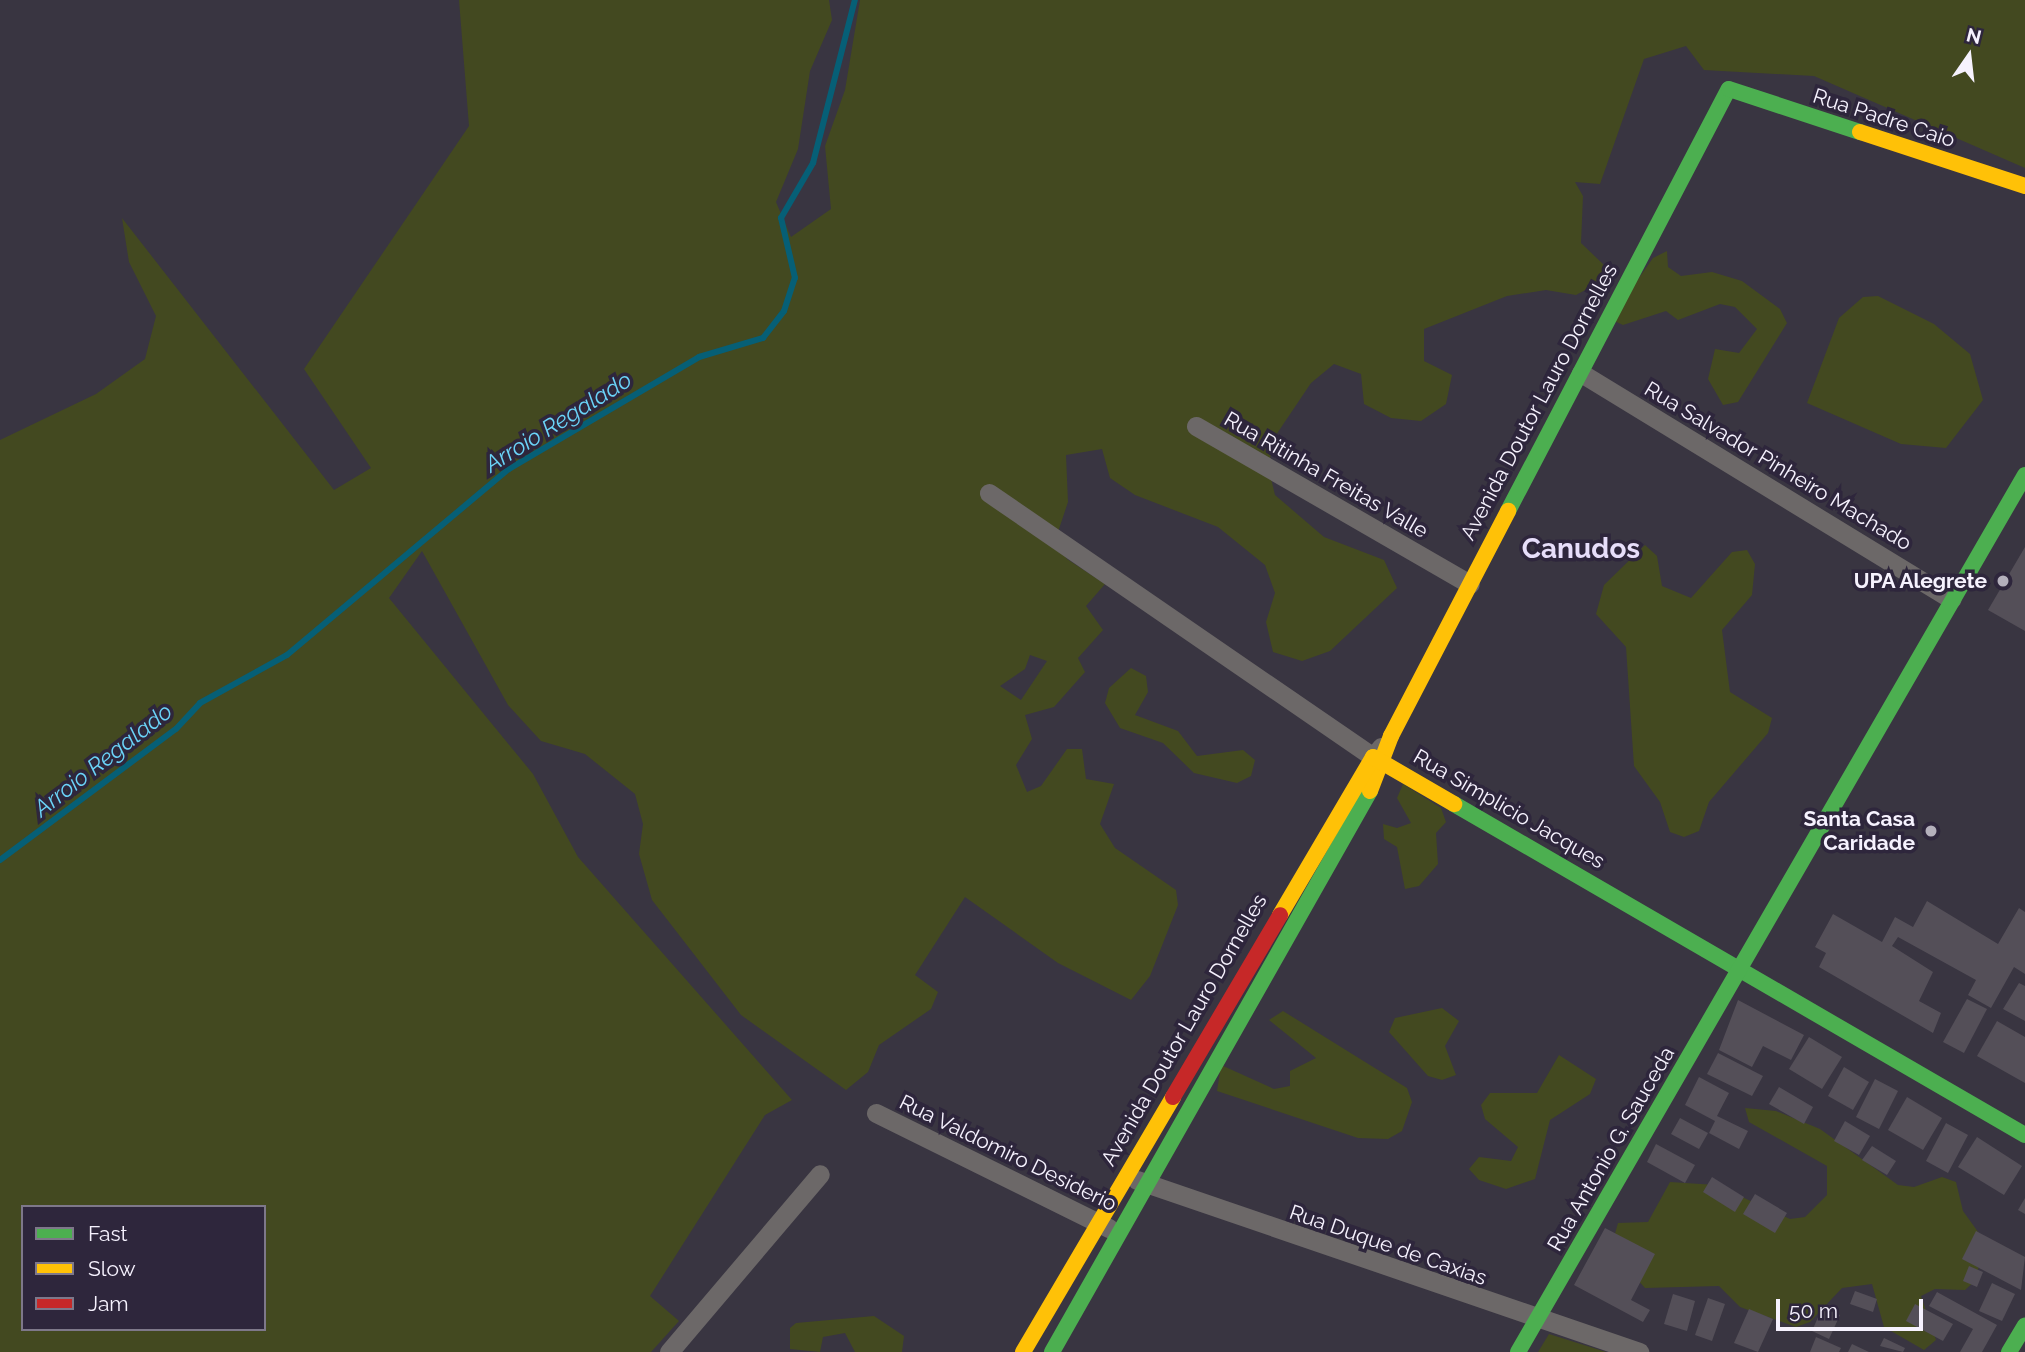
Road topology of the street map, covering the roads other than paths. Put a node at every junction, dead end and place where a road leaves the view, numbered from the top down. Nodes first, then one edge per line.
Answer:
1 (1729, 89) joint
2 (2025, 186) edge
3 (1581, 373) junction
4 (1196, 426) dead end
5 (2025, 475) edge
6 (989, 493) dead end
7 (1469, 584) junction
8 (1951, 598) junction
9 (1391, 736) joint
10 (1378, 760) junction
11 (1740, 967) junction
12 (876, 1113) dead end
13 (2025, 1135) edge
14 (820, 1174) dead end
15 (1125, 1174) junction
16 (1147, 1185) junction
17 (1099, 1224) junction
18 (1120, 1233) junction
19 (1536, 1321) junction
20 (2025, 1325) edge
21 (669, 1352) edge
22 (1023, 1352) edge
23 (1052, 1352) edge
24 (1518, 1352) edge
25 (1639, 1352) edge
26 (2009, 1352) edge

1 - 2 street, Rua Padre Caio
1 - 3 street, Avenida Doutor Lauro Dornelles
3 - 7 street, Avenida Doutor Lauro Dornelles
3 - 8 street, Rua Salvador Pinheiro Machado
4 - 7 street, Rua Ritinha Freitas Valle
5 - 8 street, Rua Antonio G. Sauceda
6 - 10 street, Rua Simplicio Jacques
7 - 9 street, Avenida Doutor Lauro Dornelles
8 - 11 street, Rua Antonio G. Sauceda
9 - 10 street, Avenida Doutor Lauro Dornelles
10 - 11 street, Rua Simplicio Jacques
10 - 15 street, Avenida Doutor Lauro Dornelles
10 - 16 street, Avenida Doutor Lauro Dornelles
11 - 13 street, Rua Simplicio Jacques
11 - 19 street, Rua Antonio G. Sauceda
12 - 17 street, Rua Valdomiro Desiderio
14 - 21 street
15 - 16 street, Rua Duque de Caxias
15 - 17 street, Avenida Doutor Lauro Dornelles
16 - 18 street, Avenida Doutor Lauro Dornelles
16 - 19 street, Rua Duque de Caxias
17 - 18 street, Rua Valdomiro Desiderio
17 - 22 street, Avenida Doutor Lauro Dornelles
18 - 23 street, Avenida Doutor Lauro Dornelles
19 - 24 street, Rua Antonio G. Sauceda
19 - 25 street, Rua Duque de Caxias
20 - 26 street

